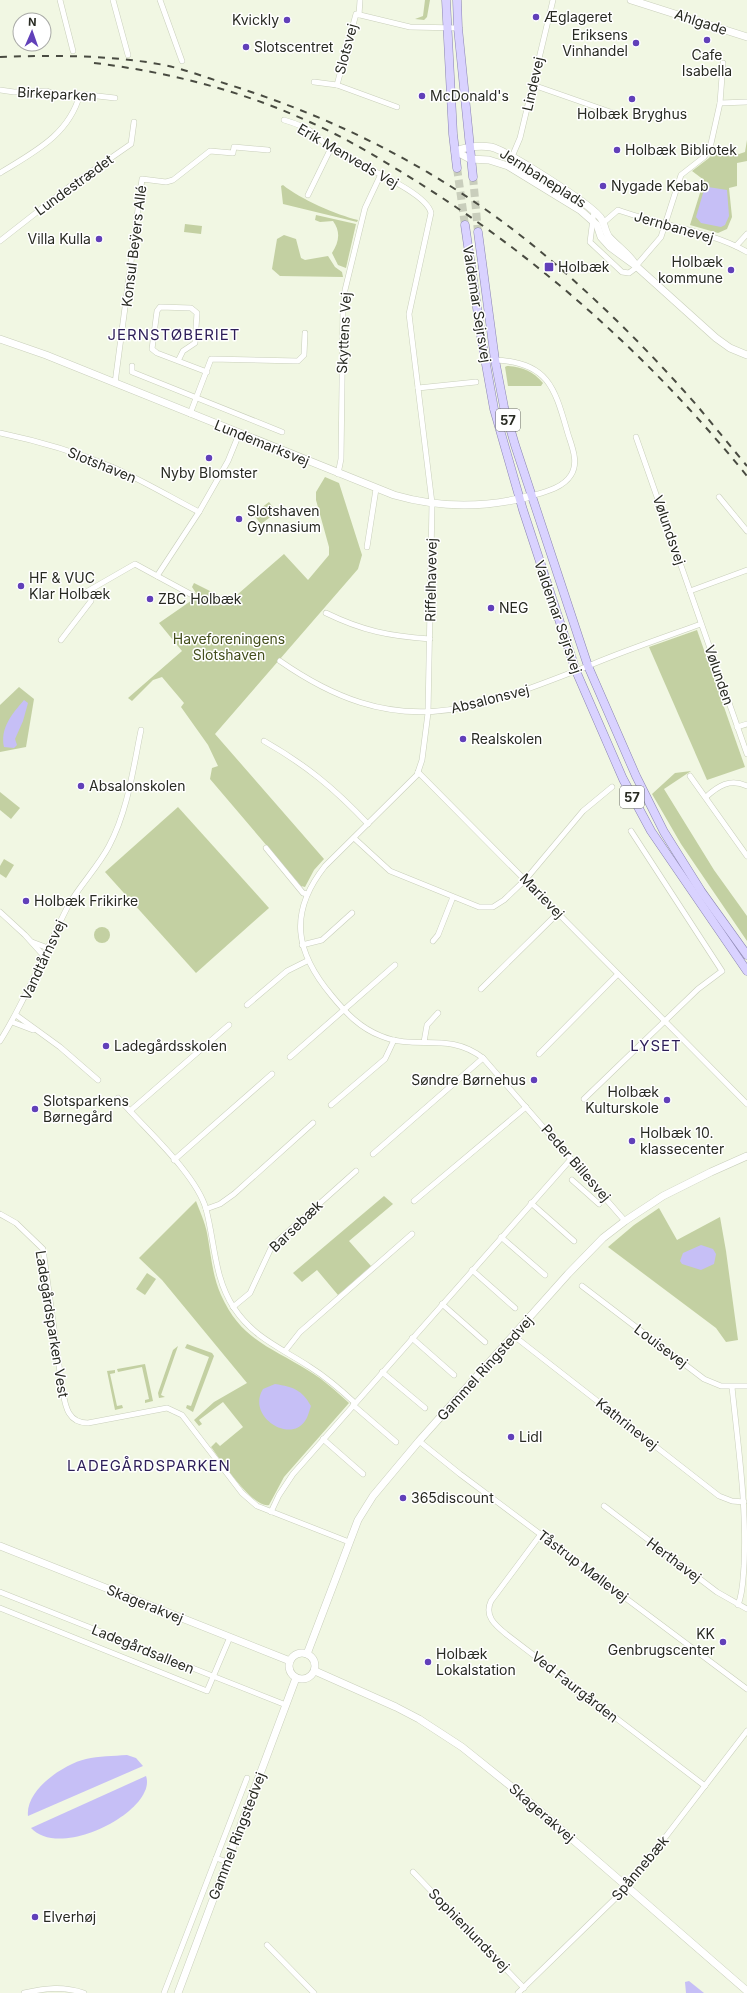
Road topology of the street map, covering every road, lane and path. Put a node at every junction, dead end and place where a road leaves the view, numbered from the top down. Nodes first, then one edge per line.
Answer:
1 (60, 0) edge
2 (113, 0) edge
3 (160, 0) edge
4 (360, 0) edge
5 (446, 0) edge
6 (457, 0) edge
7 (553, 0) edge
8 (631, 0) edge
9 (357, 14) junction
10 (446, 28) junction
11 (458, 28) junction
12 (747, 37) edge
13 (73, 51) dead end
14 (128, 55) dead end
15 (182, 61) dead end
16 (723, 63) dead end
17 (314, 82) dead end
18 (337, 84) junction
19 (533, 85) junction
20 (0, 90) edge
21 (80, 94) junction
22 (115, 98) dead end
23 (747, 102) edge
24 (720, 103) junction
25 (396, 107) dead end
26 (619, 115) dead end
27 (284, 120) dead end
28 (134, 122) dead end
29 (470, 146) junction
30 (331, 148) junction
31 (268, 150) dead end
32 (455, 151) junction
33 (512, 157) junction
34 (470, 159) junction
35 (508, 166) junction
36 (457, 168) tunnel mouth
37 (0, 173) edge
38 (381, 174) junction
39 (472, 177) tunnel mouth
40 (308, 195) dead end
41 (430, 208) joint
42 (594, 211) junction
43 (593, 220) junction
44 (603, 223) junction
45 (465, 225) tunnel mouth
46 (665, 225) junction
47 (478, 232) tunnel mouth
48 (747, 234) edge
49 (0, 241) edge
50 (736, 246) junction
51 (747, 252) edge
52 (636, 266) junction
53 (305, 333) dead end
54 (0, 340) edge
55 (747, 355) edge
56 (495, 360) junction
57 (178, 361) junction
58 (132, 366) dead end
59 (207, 372) junction
60 (476, 382) dead end
61 (115, 383) junction
62 (418, 388) junction
63 (197, 398) junction
64 (190, 414) junction
65 (282, 432) dead end
66 (0, 433) edge
67 (239, 434) junction
68 (636, 436) dead end
69 (338, 474) junction
70 (376, 489) junction
71 (531, 496) junction
72 (719, 497) dead end
73 (519, 499) junction
74 (432, 503) junction
75 (199, 512) junction
76 (747, 531) edge
77 (367, 547) dead end
78 (747, 570) edge
79 (157, 576) junction
80 (690, 590) junction
81 (194, 596) dead end
82 (326, 613) dead end
83 (701, 624) junction
84 (61, 640) dead end
85 (430, 640) junction
86 (280, 661) dead end
87 (588, 666) junction
88 (576, 671) junction
89 (428, 713) junction
90 (747, 724) edge
91 (737, 727) junction
92 (141, 730) dead end
93 (264, 740) dead end
94 (747, 754) edge
95 (418, 772) junction
96 (690, 776) dead end
97 (747, 786) edge
98 (612, 787) dead end
99 (706, 797) junction
100 (368, 824) junction
101 (632, 831) dead end
102 (354, 838) junction
103 (266, 848) dead end
104 (747, 856) edge
105 (526, 879) junction
106 (307, 894) junction
107 (452, 897) junction
108 (0, 912) edge
109 (558, 913) junction
110 (352, 914) dead end
111 (432, 941) dead end
112 (32, 942) junction
113 (302, 945) junction
114 (48, 948) junction
115 (747, 955) edge
116 (44, 956) junction
117 (307, 961) junction
118 (396, 965) dead end
119 (747, 971) edge
120 (618, 974) junction
121 (481, 989) dead end
122 (247, 1005) dead end
123 (344, 1011) junction
124 (438, 1013) dead end
125 (16, 1015) junction
126 (665, 1021) junction
127 (12, 1022) junction
128 (229, 1025) dead end
129 (37, 1031) junction
130 (394, 1040) junction
131 (0, 1041) edge
132 (424, 1042) junction
133 (539, 1054) dead end
134 (290, 1057) dead end
135 (483, 1058) junction
136 (272, 1074) dead end
137 (98, 1080) dead end
138 (118, 1098) dead end
139 (584, 1099) dead end
140 (747, 1104) edge
141 (331, 1105) dead end
142 (526, 1106) junction
143 (130, 1111) junction
144 (313, 1123) dead end
145 (373, 1154) dead end
146 (747, 1156) edge
147 (572, 1159) junction
148 (174, 1160) junction
149 (356, 1171) dead end
150 (572, 1180) dead end
151 (598, 1190) junction
152 (591, 1198) junction
153 (414, 1201) dead end
154 (531, 1203) junction
155 (599, 1204) dead end
156 (206, 1209) junction
157 (0, 1214) edge
158 (625, 1221) junction
159 (412, 1234) dead end
160 (501, 1237) junction
161 (574, 1241) dead end
162 (472, 1270) junction
163 (545, 1275) dead end
164 (582, 1286) dead end
165 (442, 1304) junction
166 (233, 1307) junction
167 (514, 1308) dead end
168 (514, 1336) junction
169 (412, 1338) junction
170 (485, 1342) dead end
171 (285, 1352) junction
172 (382, 1372) junction
173 (454, 1375) dead end
174 (747, 1386) edge
175 (732, 1387) junction
176 (354, 1404) junction
177 (425, 1408) dead end
178 (323, 1439) junction
179 (419, 1441) junction
180 (396, 1442) dead end
181 (363, 1474) dead end
182 (744, 1502) junction
183 (604, 1506) dead end
184 (271, 1512) junction
185 (541, 1534) junction
186 (349, 1542) junction
187 (0, 1546) edge
188 (0, 1592) edge
189 (738, 1605) junction
190 (0, 1608) edge
191 (747, 1609) edge
192 (230, 1637) junction
193 (307, 1654) junction
194 (290, 1661) junction
195 (315, 1671) junction
196 (213, 1677) junction
197 (296, 1678) junction
198 (747, 1689) edge
199 (286, 1705) junction
200 (747, 1731) edge
201 (247, 1778) dead end
202 (705, 1786) junction
203 (216, 1858) junction
204 (227, 1862) junction
205 (413, 1872) dead end
206 (627, 1887) junction
207 (267, 1945) dead end
208 (524, 1988) junction
209 (747, 1991) edge
210 (24, 1993) edge
211 (84, 1993) edge
212 (164, 1993) edge
213 (178, 1993) edge
214 (314, 1993) edge
215 (518, 1993) edge

1 - 13 street
2 - 14 street
3 - 15 street
4 - 9 street, Slotsvej
5 - 10 main road
6 - 11 main road
7 - 19 street, Lindevej
8 - 12 street, Ahlgade
9 - 10 street
9 - 18 street, Slotsvej
10 - 11 street
10 - 32 main road
11 - 29 main road
16 - 24 street
17 - 18 street
18 - 25 street
19 - 26 street
19 - 33 street, Lindevej
20 - 21 street, Birkeparken
21 - 22 street, Birkeparken
21 - 37 street
23 - 24 street
24 - 46 street
27 - 30 street, Erik Menveds Vej
28 - 49 street, Lundestrædet
29 - 32 street, Jernbaneplads
29 - 33 street, Jernbaneplads
29 - 34 main road
30 - 38 street, Erik Menveds Vej
30 - 40 street
31 - 61 street, Konsul Beÿers Allé
32 - 34 street, Jernbaneplads
32 - 36 main road
33 - 35 street, Lindevej
33 - 42 street, Jernbaneplads
34 - 35 street, Jernbaneplads
34 - 39 main road
35 - 43 street, Jernbaneplads
38 - 41 street, Erik Menveds Vej
38 - 69 street, Skyttens Vej
41 - 62 street, Riffelhavevej
42 - 43 street, Jernbaneplads
42 - 44 street, Jernbaneplads
43 - 52 street, Jernbaneplads
43 - 52 street, Jernbaneplads
44 - 46 street, Jernbanevej
44 - 52 street, Jernbaneplads
45 - 73 main road, Valdemar Sejrsvej / 57
46 - 50 street, Jernbanevej
46 - 52 street
47 - 56 main road, Valdemar Sejrsvej / 57
48 - 50 street
50 - 51 street, Jernbanevej
52 - 55 street, Jernbaneplads
53 - 59 street
54 - 61 street, Lundemarksvej
56 - 71 main road, Valdemar Sejrsvej / 57
56 - 71 street, Valdemar Sejrsvej
57 - 57 street
57 - 59 street
58 - 63 street
59 - 63 street
60 - 62 street
61 - 64 street, Lundemarksvej
62 - 74 street, Riffelhavevej
63 - 64 street
63 - 65 street
64 - 67 street, Lundemarksvej
66 - 75 street, Slotshaven
67 - 69 street, Lundemarksvej
67 - 75 street
68 - 80 street, Vølundsvej
69 - 70 street, Lundemarksvej
70 - 74 street, Lundemarksvej
70 - 77 street
71 - 73 street, Lundemarksvej
71 - 87 main road, Valdemar Sejrsvej / 57
72 - 76 street
73 - 74 street, Lundemarksvej
73 - 88 main road, Valdemar Sejrsvej / 57
74 - 85 street, Riffelhavevej
75 - 79 street
78 - 80 street
79 - 81 street
79 - 84 street
80 - 83 street, Vølundsvej
82 - 85 street
83 - 87 street, Absalonsvej
83 - 91 street, Vølunden
85 - 89 street, Riffelhavevej
86 - 89 street, Absalonsvej
87 - 88 street, Absalonsvej
87 - 115 main road, Valdemar Sejrsvej / 57
88 - 89 street, Absalonsvej
88 - 119 main road, Valdemar Sejrsvej / 57
89 - 95 street, Riffelhavevej
90 - 91 street
91 - 94 street, Vølunden
92 - 114 street, Vandtårnsvej
93 - 100 street
95 - 100 street, Peder Billesvej
95 - 105 street, Marievej
96 - 99 street
97 - 99 street
98 - 105 street
99 - 104 street
100 - 102 street, Peder Billesvej
101 - 126 street
102 - 106 street, Peder Billesvej
102 - 107 street
103 - 106 street
105 - 107 street
105 - 109 street, Marievej
106 - 113 street, Peder Billesvej
107 - 111 street
108 - 112 street
109 - 120 street, Marievej
109 - 121 street
110 - 113 street
112 - 114 street
112 - 116 street
113 - 117 street, Peder Billesvej
114 - 116 street, Vandtårnsvej
116 - 125 street, Vandtårnsvej
117 - 122 street
117 - 123 street, Peder Billesvej
118 - 123 street
120 - 126 street, Marievej
120 - 133 street
123 - 130 street, Peder Billesvej
123 - 134 street
124 - 132 street
125 - 127 street, Vandtårnsvej
125 - 129 street, Vandtårnsvej
126 - 139 street
126 - 140 street, Marievej
127 - 129 street, Vandtårnsvej
127 - 131 street, Vandtårnsvej
128 - 143 street
129 - 137 street, Vandtårnsvej
130 - 132 street, Peder Billesvej
130 - 141 street
132 - 135 street, Peder Billesvej
135 - 142 street, Peder Billesvej
135 - 145 street
136 - 148 street
138 - 143 street
142 - 147 street, Peder Billesvej
142 - 153 street
143 - 148 street
144 - 156 street
146 - 158 street, Gammel Ringstedvej
147 - 151 street, Peder Billesvej
147 - 154 street
148 - 156 street
149 - 166 street, Barsebæk
150 - 152 street
151 - 152 street
151 - 158 street, Peder Billesvej
152 - 155 street
154 - 160 street
154 - 161 street
156 - 166 street
157 - 184 street, Ladegårdsparken Vest
158 - 168 street, Gammel Ringstedvej
159 - 171 street
160 - 162 street
160 - 163 street
162 - 165 street
162 - 167 street
164 - 175 street, Louisevej
165 - 169 street
165 - 170 street
166 - 171 street
168 - 179 street, Gammel Ringstedvej
168 - 182 street, Kathrinevej
169 - 172 street
169 - 173 street
171 - 176 street
172 - 176 street
172 - 177 street
174 - 175 street, Louisevej
175 - 182 street
176 - 178 street
176 - 180 street
178 - 181 street
178 - 184 street
179 - 185 street, Tåstrup Møllevej
179 - 186 street, Gammel Ringstedvej
182 - 189 street
183 - 189 street, Herthavej
184 - 186 street
185 - 198 street, Tåstrup Møllevej
185 - 202 street, Ved Faurgården
186 - 193 street, Gammel Ringstedvej
187 - 192 street, Skagerakvej
188 - 196 street, Ladegårdsalleen
189 - 191 street, Herthavej
190 - 196 street
192 - 194 street, Skagerakvej
192 - 196 street
193 - 194 street
193 - 195 street
194 - 197 street
195 - 197 street
195 - 206 street, Skagerakvej
196 - 199 street, Ladegårdsalleen
197 - 199 street, Gammel Ringstedvej
199 - 204 street, Gammel Ringstedvej
200 - 202 street, Spånnebæk
201 - 203 street
202 - 206 street, Spånnebæk
203 - 204 street
203 - 212 street
204 - 213 street, Gammel Ringstedvej
205 - 208 street, Sophienlundsvej
206 - 208 street, Spånnebæk
206 - 209 street, Skagerakvej
207 - 214 street
208 - 215 street, Spånnebæk
210 - 211 street

